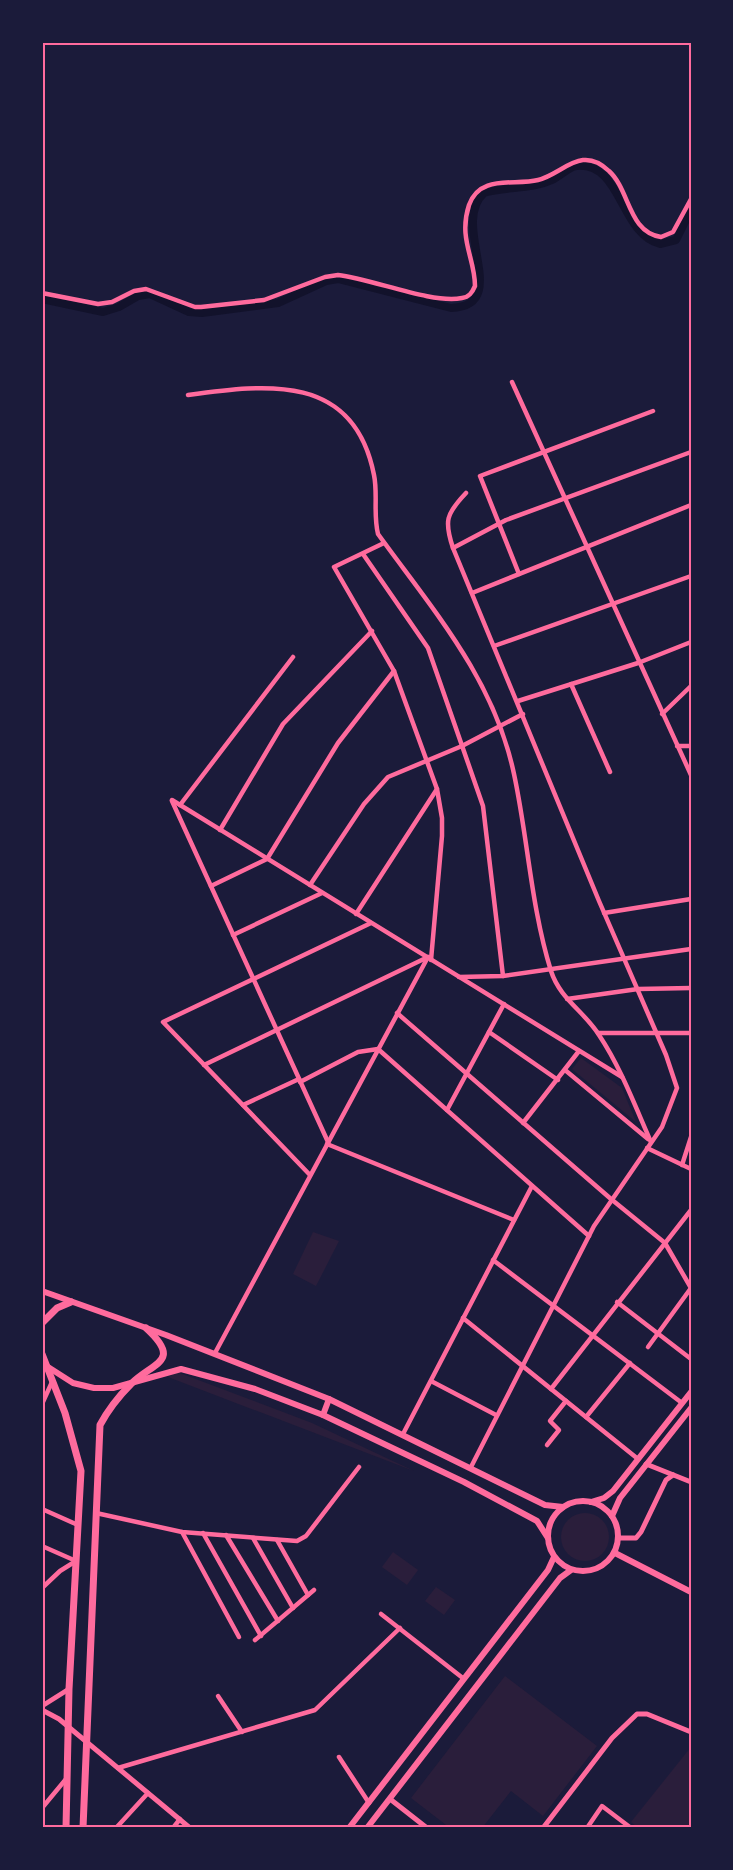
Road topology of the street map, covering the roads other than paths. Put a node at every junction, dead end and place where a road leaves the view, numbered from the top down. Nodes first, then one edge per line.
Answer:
1 (691, 200) edge
2 (42, 293) edge
3 (512, 382) dead end
4 (188, 395) dead end
5 (653, 411) dead end
6 (543, 452) junction
7 (691, 452) edge
8 (466, 493) dead end
9 (564, 498) junction
10 (691, 505) edge
11 (499, 526) junction
12 (386, 545) junction
13 (586, 547) junction
14 (453, 549) junction
15 (363, 554) junction
16 (519, 574) junction
17 (691, 576) edge
18 (472, 593) junction
19 (612, 605) junction
20 (372, 631) junction
21 (691, 642) edge
22 (494, 646) junction
23 (293, 657) dead end
24 (638, 663) junction
25 (394, 671) junction
26 (571, 684) junction
27 (691, 686) edge
28 (518, 701) junction
29 (523, 714) junction
30 (662, 714) junction
31 (498, 727) junction
32 (462, 746) junction
33 (677, 746) junction
34 (691, 746) edge
35 (426, 759) junction
36 (610, 772) dead end
37 (691, 775) edge
38 (437, 789) junction
39 (180, 805) junction
40 (220, 830) junction
41 (267, 859) junction
42 (310, 885) junction
43 (211, 886) junction
44 (322, 893) junction
45 (691, 899) edge
46 (604, 912) junction
47 (356, 914) junction
48 (371, 923) junction
49 (233, 934) junction
50 (691, 950) edge
51 (429, 958) junction
52 (625, 959) junction
53 (550, 969) junction
54 (503, 976) junction
55 (459, 977) junction
56 (253, 979) junction
57 (691, 988) edge
58 (638, 989) junction
59 (567, 999) junction
60 (504, 1004) junction
61 (398, 1013) junction
62 (277, 1031) junction
63 (489, 1032) junction
64 (691, 1033) edge
65 (598, 1034) junction
66 (657, 1034) junction
67 (378, 1049) junction
68 (579, 1051) junction
69 (204, 1065) junction
70 (566, 1070) junction
71 (467, 1073) junction
72 (622, 1077) junction
73 (558, 1080) junction
74 (300, 1081) junction
75 (243, 1105) junction
76 (447, 1110) junction
77 (523, 1123) junction
78 (691, 1137) edge
79 (651, 1142) junction
80 (327, 1143) junction
81 (647, 1148) junction
82 (682, 1165) junction
83 (691, 1169) edge
84 (310, 1175) junction
85 (532, 1186) junction
86 (611, 1199) junction
87 (691, 1210) edge
88 (514, 1220) junction
89 (589, 1236) junction
90 (665, 1243) junction
91 (493, 1260) junction
92 (691, 1274) edge
93 (686, 1280) junction
94 (691, 1288) edge
95 (42, 1291) edge
96 (71, 1302) junction
97 (617, 1302) junction
98 (553, 1305) junction
99 (463, 1318) junction
100 (42, 1323) edge
101 (146, 1328) junction
102 (659, 1334) junction
103 (592, 1335) junction
104 (648, 1347) dead end
105 (214, 1353) junction
106 (42, 1354) edge
107 (42, 1359) edge
108 (691, 1359) edge
109 (630, 1363) junction
110 (521, 1365) junction
111 (48, 1367) junction
112 (54, 1379) junction
113 (431, 1381) junction
114 (132, 1383) junction
115 (551, 1389) junction
116 (691, 1392) edge
117 (329, 1399) junction
118 (566, 1401) junction
119 (682, 1403) junction
120 (42, 1404) edge
121 (691, 1408) edge
122 (323, 1415) junction
123 (496, 1415) junction
124 (586, 1417) junction
125 (403, 1434) junction
126 (547, 1444) dead end
127 (638, 1459) junction
128 (646, 1464) junction
129 (359, 1467) dead end
130 (471, 1467) junction
131 (673, 1474) junction
132 (691, 1482) edge
133 (591, 1502) junction
134 (563, 1507) junction
135 (42, 1509) edge
136 (96, 1513) junction
137 (612, 1516) junction
138 (78, 1526) junction
139 (182, 1532) junction
140 (203, 1533) junction
141 (226, 1535) junction
142 (253, 1538) junction
143 (548, 1538) junction
144 (619, 1538) junction
145 (277, 1540) junction
146 (42, 1546) edge
147 (615, 1553) junction
148 (554, 1557) junction
149 (76, 1561) junction
150 (571, 1570) junction
151 (42, 1588) edge
152 (314, 1590) dead end
153 (691, 1592) edge
154 (308, 1595) junction
155 (293, 1608) junction
156 (381, 1614) dead end
157 (278, 1621) junction
158 (400, 1628) junction
159 (261, 1636) junction
160 (239, 1637) dead end
161 (255, 1640) dead end
162 (464, 1679) junction
163 (69, 1689) junction
164 (218, 1696) dead end
165 (42, 1708) edge
166 (68, 1727) junction
167 (242, 1732) junction
168 (691, 1732) edge
169 (85, 1742) junction
170 (339, 1756) dead end
171 (118, 1768) junction
172 (66, 1779) junction
173 (379, 1791) junction
174 (148, 1793) junction
175 (390, 1799) junction
176 (369, 1803) junction
177 (42, 1808) edge
178 (180, 1820) junction
179 (66, 1828) edge
180 (83, 1828) edge
181 (116, 1828) edge
182 (173, 1828) edge
183 (190, 1828) edge
184 (349, 1828) edge
185 (366, 1828) edge
186 (428, 1828) edge
187 (543, 1828) edge
188 (587, 1828) edge
189 (631, 1828) edge

1 - 2 street
3 - 6 street
4 - 12 street
5 - 6 street
6 - 9 street
6 - 11 street
7 - 9 street
8 - 14 street
9 - 11 street
9 - 13 street
10 - 13 street
11 - 14 street
11 - 16 street
12 - 15 street
12 - 31 street
13 - 16 street
13 - 19 street
14 - 18 street
15 - 20 street
15 - 32 street
16 - 18 street
17 - 19 street
18 - 22 street
19 - 22 street
19 - 24 street
20 - 25 street
20 - 40 street
21 - 24 street
22 - 28 street
23 - 39 street
24 - 26 street
24 - 30 street
25 - 35 street
25 - 41 street
26 - 28 street
26 - 36 street
27 - 30 street
28 - 29 street
29 - 31 street
29 - 46 street
30 - 33 street
31 - 32 street
31 - 53 street
32 - 35 street
32 - 54 street
33 - 34 street
33 - 37 street
35 - 38 street
35 - 42 street
38 - 47 street
38 - 51 street
39 - 40 street
39 - 43 street
40 - 41 street
41 - 42 street
41 - 43 street
42 - 44 street
43 - 49 street
44 - 47 street
44 - 49 street
45 - 46 street
46 - 52 street
47 - 48 street
48 - 51 street
48 - 56 street
49 - 56 street
50 - 52 street
51 - 55 street
51 - 61 street
51 - 62 street
52 - 53 street
52 - 58 street
53 - 54 street
53 - 59 street
54 - 55 street
55 - 60 street
56 - 62 street
56 - 69 street
57 - 58 street
58 - 59 street
58 - 66 street
59 - 65 street
60 - 63 street
60 - 68 street
61 - 67 street
61 - 71 street
62 - 69 street
62 - 74 street
63 - 71 street
63 - 73 street
64 - 66 street
65 - 66 street
65 - 72 street
66 - 79 street
67 - 74 street
67 - 76 street
67 - 80 street
68 - 70 street
68 - 72 street
69 - 75 street
70 - 73 street
70 - 79 street
71 - 76 street
71 - 77 street
72 - 79 street
73 - 77 street
74 - 75 street
74 - 80 street
75 - 84 street
76 - 85 street
77 - 86 street
78 - 82 street
79 - 81 street
80 - 84 street
80 - 88 street
81 - 82 street
81 - 86 street
82 - 83 street
84 - 105 street
85 - 88 street
85 - 89 street
86 - 89 street
86 - 90 street
87 - 90 street
88 - 91 street
89 - 98 street
90 - 93 street
90 - 97 street
91 - 98 street
91 - 99 street
92 - 93 street
93 - 94 street
94 - 102 street
95 - 96 main road
96 - 100 main road
96 - 101 main road
97 - 102 street
97 - 103 street
98 - 103 street
98 - 110 street
99 - 110 street
99 - 113 street
101 - 105 main road
101 - 114 main road
102 - 104 street
102 - 108 street
103 - 109 street
103 - 115 street
105 - 117 main road
106 - 111 main road
107 - 111 main road
109 - 119 street
109 - 124 street
110 - 115 street
110 - 123 street
111 - 112 main road
111 - 114 main road
112 - 120 street
112 - 138 main road
113 - 123 street
113 - 125 street
114 - 122 main road
114 - 136 main road
115 - 118 street
116 - 119 main road
117 - 122 main road
117 - 125 main road
118 - 124 street
118 - 126 street
119 - 127 main road
121 - 128 main road
122 - 143 main road
123 - 130 street
124 - 127 street
125 - 130 main road
127 - 133 main road
128 - 131 street
128 - 137 main road
129 - 145 street
130 - 134 main road
131 - 132 street
131 - 144 street
133 - 134 main road
133 - 137 main road
134 - 143 main road
135 - 138 street
136 - 139 street
136 - 169 main road
137 - 144 main road
138 - 149 main road
139 - 140 street
139 - 160 street
140 - 141 street
140 - 159 street
141 - 142 street
141 - 157 street
142 - 145 street
142 - 155 street
143 - 148 main road
144 - 147 main road
145 - 154 street
146 - 149 street
147 - 150 main road
147 - 153 main road
148 - 150 main road
148 - 162 main road
149 - 151 street
149 - 163 main road
150 - 175 main road
152 - 154 street
154 - 155 street
155 - 157 street
156 - 158 street
157 - 159 street
158 - 162 street
158 - 167 street
159 - 161 street
162 - 173 main road
163 - 165 street
163 - 166 main road
164 - 167 street
165 - 166 street
166 - 169 street
166 - 172 main road
167 - 171 street
168 - 187 street
169 - 171 street
169 - 180 main road
170 - 176 street
171 - 174 street
172 - 177 street
172 - 179 main road
173 - 175 main road
173 - 176 main road
174 - 178 street
174 - 181 street
175 - 185 main road
175 - 186 street
176 - 184 main road
178 - 182 street
178 - 183 street
188 - 189 street

